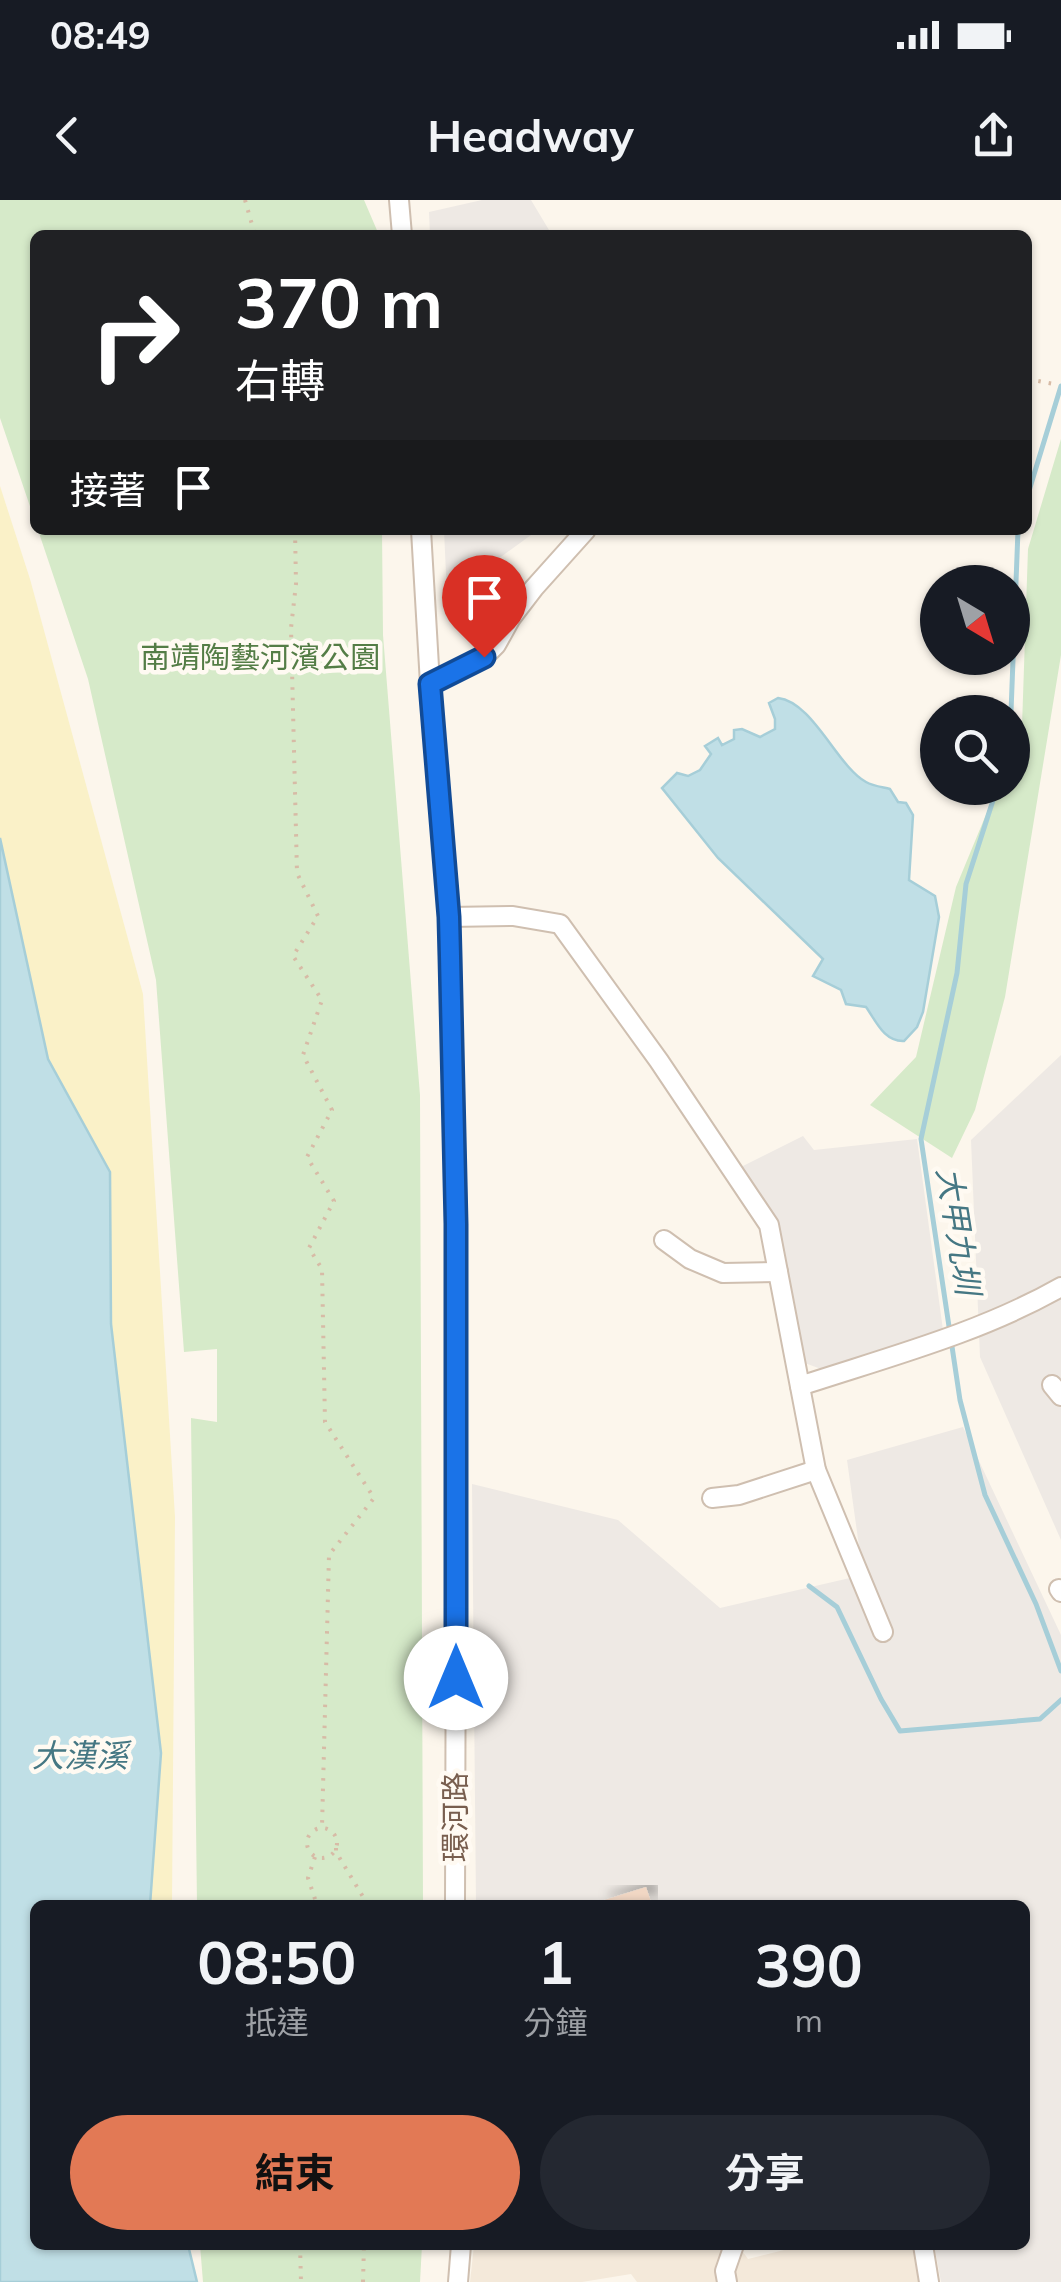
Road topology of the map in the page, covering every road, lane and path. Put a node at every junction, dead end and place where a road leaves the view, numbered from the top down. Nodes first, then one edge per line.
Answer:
1 (245, 200) edge
2 (399, 200) edge
3 (254, 230) edge
4 (402, 230) edge
5 (1032, 380) edge
6 (1054, 384) dead end
7 (295, 535) edge
8 (422, 535) edge
9 (582, 535) edge
10 (430, 684) junction
11 (449, 917) junction
12 (664, 1240) dead end
13 (778, 1272) junction
14 (1061, 1287) edge
15 (800, 1386) junction
16 (816, 1470) junction
17 (712, 1498) dead end
18 (882, 1632) dead end
19 (322, 1827) junction
20 (336, 1847) junction
21 (316, 1856) junction
22 (315, 1900) edge
23 (365, 1900) edge
24 (456, 1900) edge
25 (300, 2250) edge
26 (364, 2250) edge
27 (461, 2250) edge
28 (732, 2250) edge
29 (924, 2250) edge
30 (300, 2282) edge
31 (363, 2282) edge
32 (458, 2282) edge
33 (726, 2282) edge
34 (929, 2282) edge

1 - 3 path
2 - 4 street
5 - 6 path
7 - 19 path
8 - 10 street, 環河路
9 - 10 street
10 - 11 street, 環河路
11 - 13 street
11 - 24 street, 環河路
12 - 13 street
13 - 15 street
14 - 15 street
15 - 16 street
16 - 17 street
16 - 18 street
19 - 20 path
19 - 21 path
20 - 21 path
20 - 23 path
21 - 22 path
25 - 30 path
26 - 31 path
27 - 32 street
28 - 33 street
29 - 34 street

